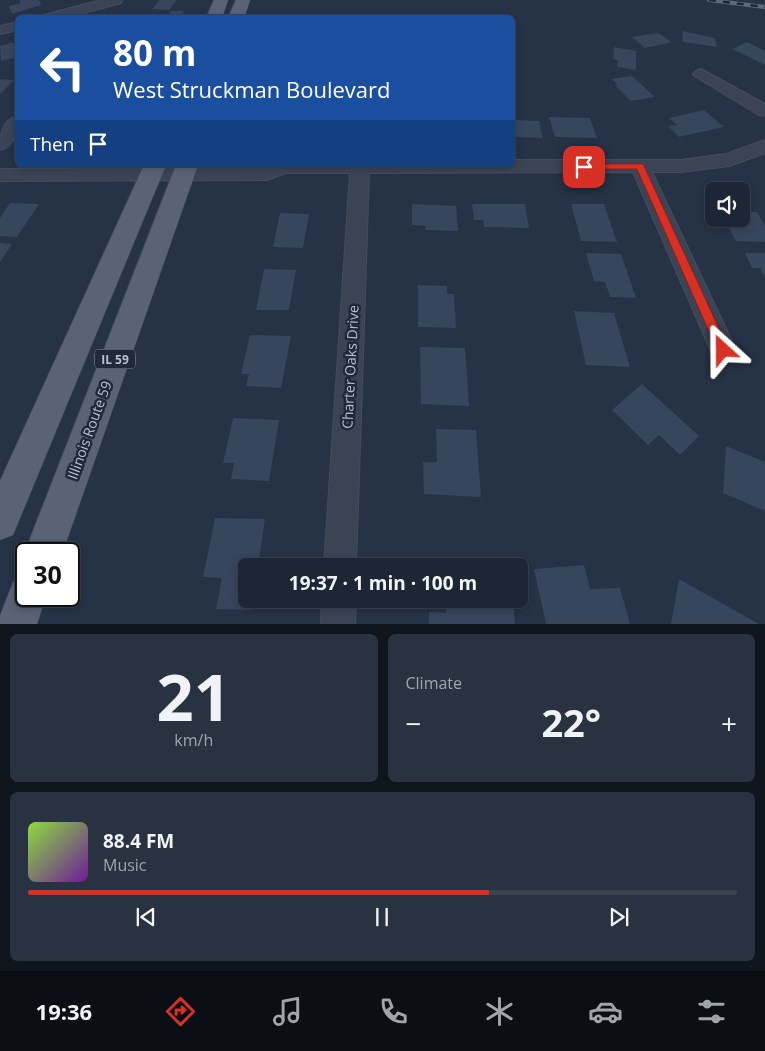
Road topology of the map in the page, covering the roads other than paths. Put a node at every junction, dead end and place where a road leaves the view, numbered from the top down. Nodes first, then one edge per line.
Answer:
1 (116, 0) edge
2 (221, 0) edge
3 (243, 0) edge
4 (70, 15) edge
5 (215, 15) edge
6 (237, 15) edge
7 (15, 27) edge
8 (0, 30) edge
9 (701, 74) dead end
10 (765, 111) edge
11 (15, 125) edge
12 (0, 144) edge
13 (765, 146) edge
14 (15, 160) edge
15 (0, 162) edge
16 (515, 166) edge
17 (640, 166) junction
18 (280, 167) edge
19 (360, 167) edge
20 (153, 170) edge
21 (185, 170) edge
22 (0, 175) edge
23 (723, 350) dead end
24 (0, 522) edge
25 (47, 542) edge
26 (340, 558) edge
27 (23, 607) edge
28 (339, 608) edge
29 (17, 624) edge
30 (338, 624) edge

1 - 4 street
2 - 5 main road
3 - 6 main road
7 - 8 street
9 - 10 street
11 - 12 street
13 - 17 street
14 - 15 street
16 - 17 street
17 - 23 street
18 - 21 street
19 - 26 street, Charter Oaks Drive
20 - 21 street
20 - 22 street
20 - 24 main road, IL 59
21 - 25 main road, Illinois Route 59 / IL 59
27 - 29 main road
28 - 30 street

